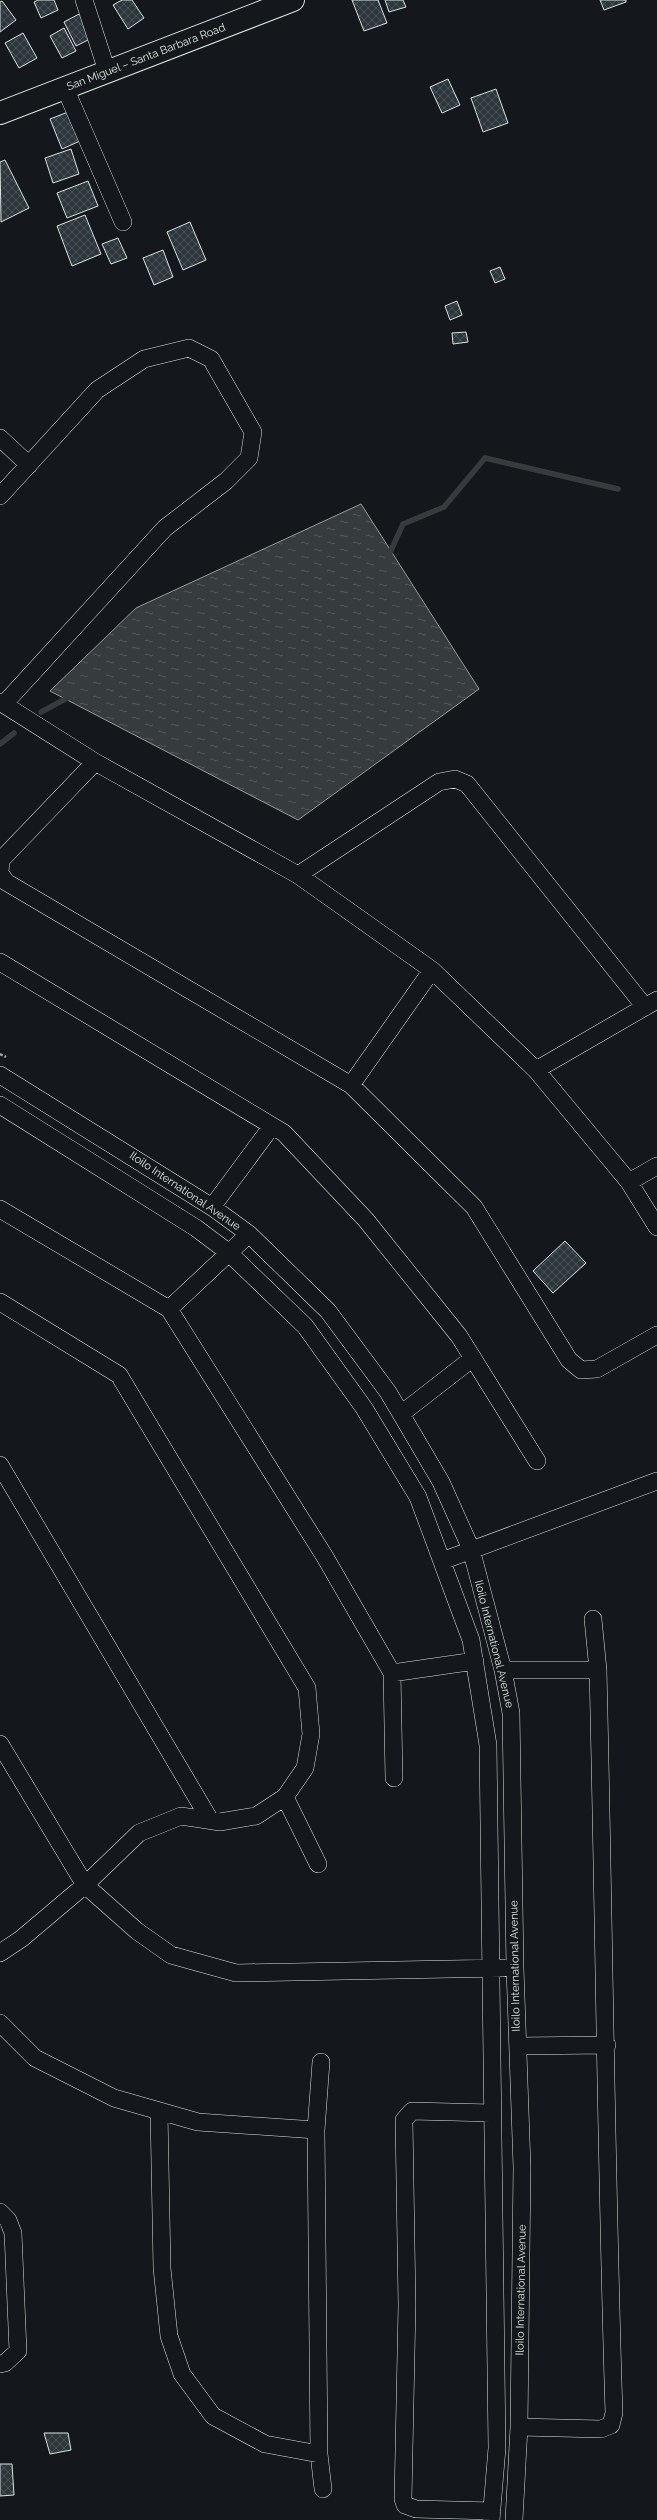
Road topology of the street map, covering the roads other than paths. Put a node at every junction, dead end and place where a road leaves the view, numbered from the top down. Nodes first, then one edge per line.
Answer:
1 (84, 0) edge
2 (293, 0) edge
3 (107, 71) junction
4 (65, 88) junction
5 (0, 113) edge
6 (123, 222) dead end
7 (0, 438) edge
8 (28, 465) junction
9 (0, 496) edge
10 (2, 703) edge
11 (95, 762) junction
12 (0, 872) edge
13 (298, 875) junction
14 (0, 962) edge
15 (432, 970) junction
16 (651, 1004) edge
17 (536, 1070) junction
18 (0, 1075) edge
19 (351, 1085) junction
20 (0, 1105) edge
21 (272, 1126) junction
22 (657, 1166) edge
23 (629, 1182) junction
24 (212, 1207) junction
25 (0, 1209) edge
26 (657, 1227) edge
27 (249, 1234) junction
28 (228, 1252) junction
29 (0, 1302) edge
30 (169, 1309) junction
31 (657, 1335) edge
32 (473, 1358) junction
33 (401, 1414) junction
34 (537, 1461) dead end
35 (0, 1465) edge
36 (657, 1481) edge
37 (471, 1549) junction
38 (442, 1561) junction
39 (593, 1619) dead end
40 (475, 1661) junction
41 (503, 1670) junction
42 (598, 1670) junction
43 (392, 1673) junction
44 (0, 1744) edge
45 (394, 1778) dead end
46 (285, 1797) junction
47 (210, 1820) junction
48 (318, 1864) dead end
49 (85, 1884) junction
50 (0, 1953) edge
51 (491, 1968) junction
52 (515, 1968) junction
53 (0, 2023) edge
54 (607, 2045) junction
55 (518, 2046) junction
56 (321, 2062) dead end
57 (159, 2112) junction
58 (491, 2113) junction
59 (316, 2130) junction
60 (0, 2212) edge
61 (0, 2364) edge
62 (519, 2427) junction
63 (319, 2454) junction
64 (323, 2489) dead end
65 (492, 2516) edge
66 (514, 2520) edge

1 - 3 street
2 - 3 main road, San Miguel – Santa Barbara Road
3 - 4 main road, San Miguel – Santa Barbara Road
4 - 5 main road, San Miguel – Santa Barbara Road
4 - 6 street
7 - 8 street
8 - 9 street
8 - 10 street
10 - 11 street
11 - 12 street
11 - 13 street
12 - 19 street
13 - 15 street
13 - 16 street
14 - 21 street
15 - 17 street
15 - 19 street
16 - 17 street
17 - 23 street
18 - 24 street, Iloilo International Avenue
19 - 31 street
20 - 28 street, Iloilo International Avenue
21 - 24 street
21 - 32 street
22 - 23 street
23 - 26 street
24 - 27 street, Iloilo International Avenue
25 - 30 street
27 - 28 street
27 - 33 street, Iloilo International Avenue
28 - 30 street
28 - 38 street, Iloilo International Avenue
29 - 46 street
30 - 43 street
32 - 33 street
32 - 34 street
33 - 37 street, Iloilo International Avenue
35 - 47 street
36 - 37 street
37 - 38 street
37 - 41 street, Iloilo International Avenue
38 - 40 street, Iloilo International Avenue
39 - 42 street
40 - 43 street
40 - 51 street, Iloilo International Avenue
41 - 42 street
41 - 52 street, Iloilo International Avenue
42 - 54 street
43 - 45 street
44 - 49 street
46 - 47 street
46 - 48 street
47 - 49 street
49 - 50 street
49 - 51 street
51 - 52 street
51 - 58 street, Iloilo International Avenue
52 - 55 street, Iloilo International Avenue
53 - 57 street
54 - 55 street
54 - 62 street
55 - 62 street, Iloilo International Avenue
56 - 59 street
57 - 59 street
57 - 63 street
58 - 65 street, Iloilo International Avenue
58 - 65 street
59 - 63 street
60 - 61 street
62 - 66 street, Iloilo International Avenue
63 - 64 street

